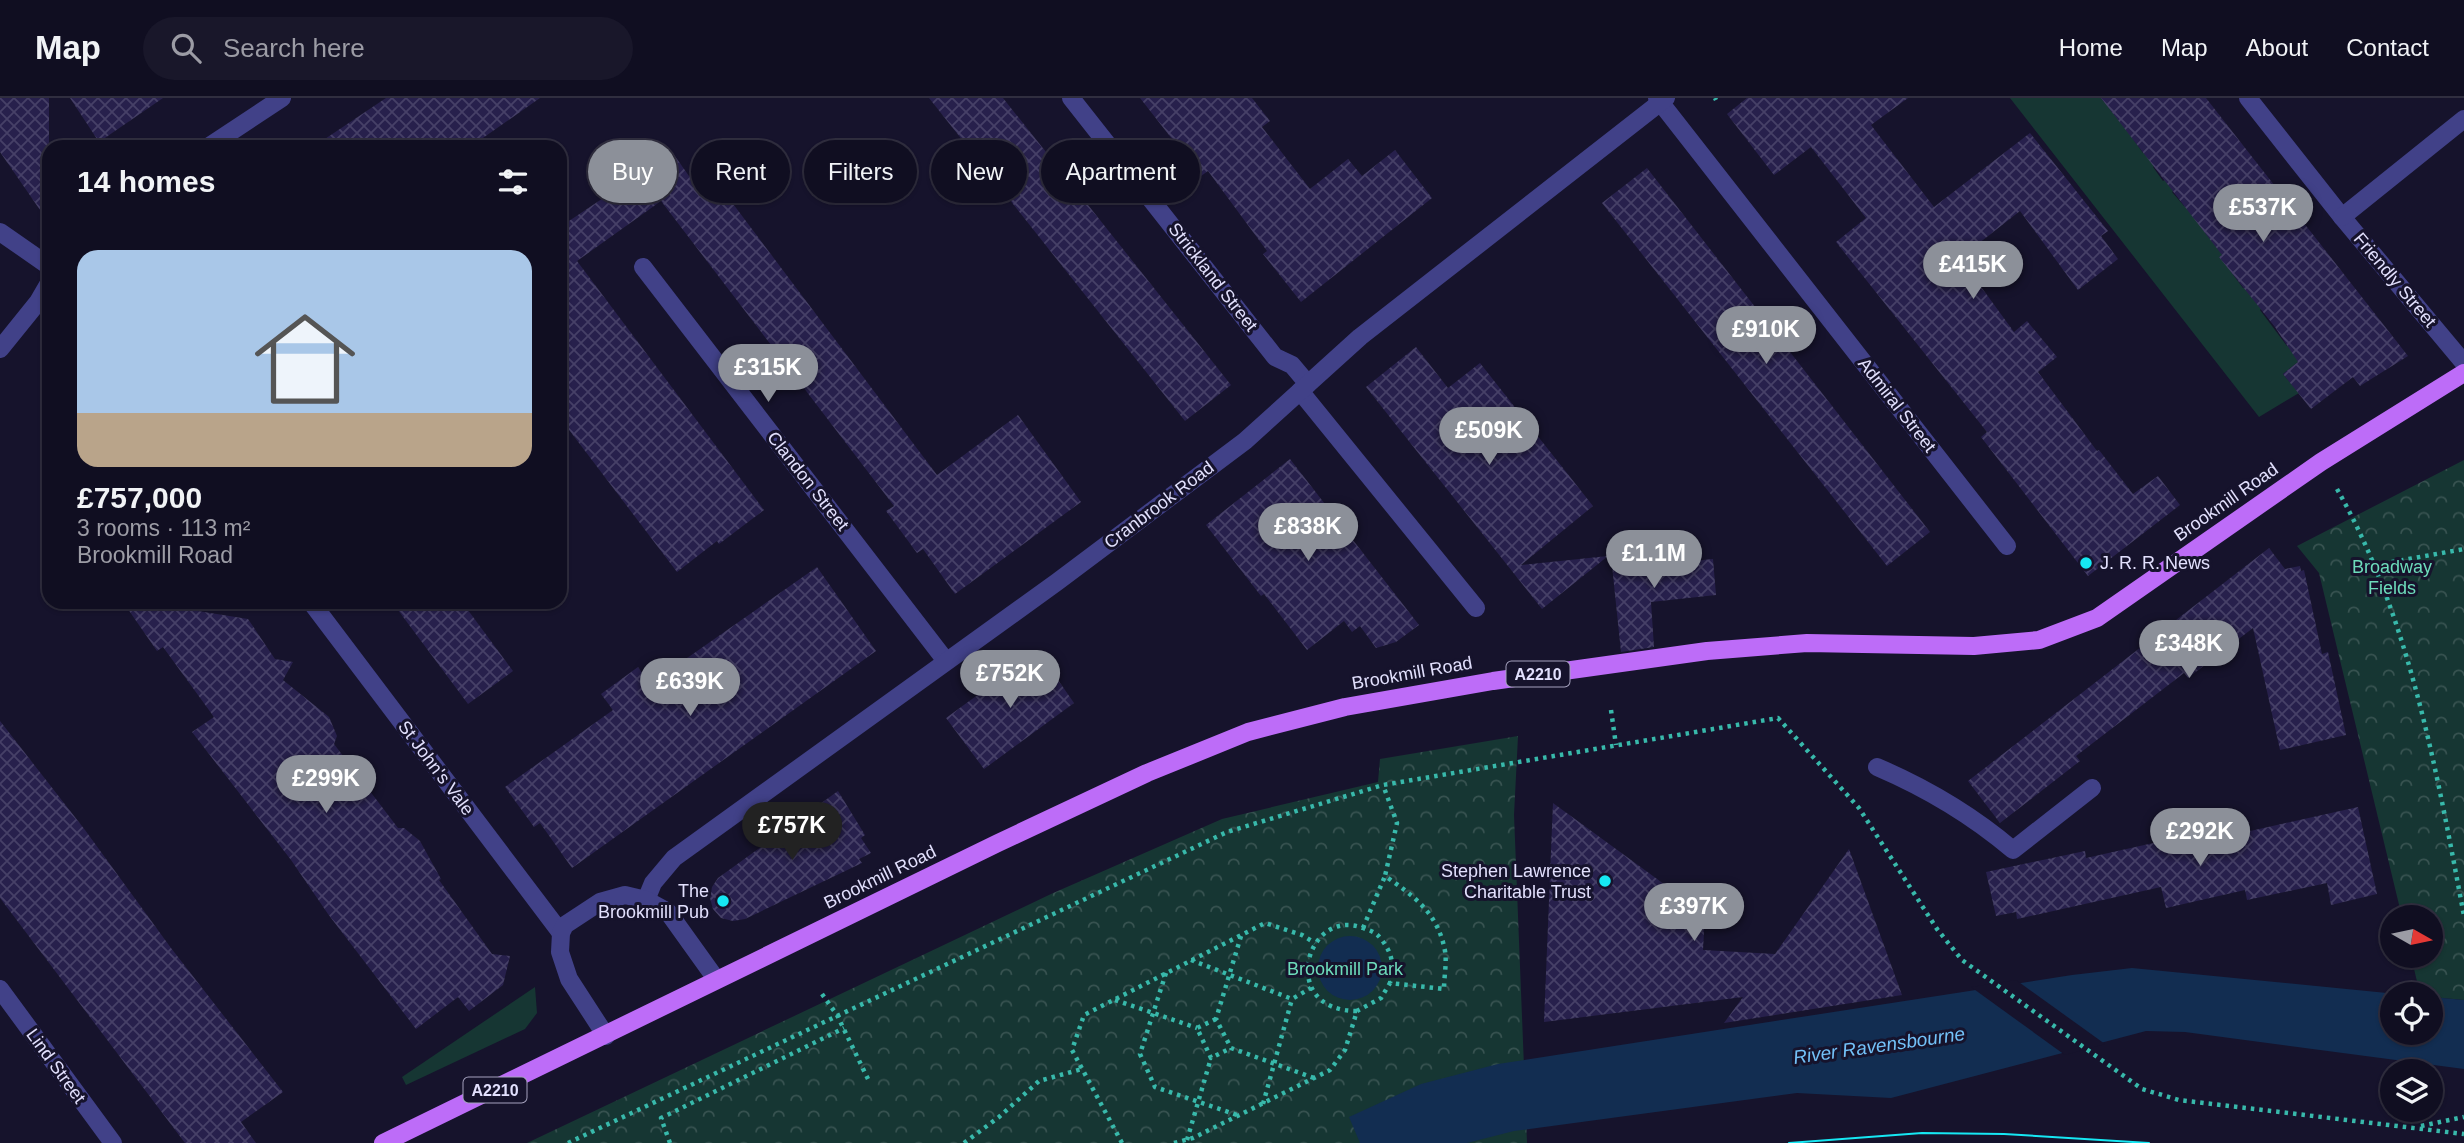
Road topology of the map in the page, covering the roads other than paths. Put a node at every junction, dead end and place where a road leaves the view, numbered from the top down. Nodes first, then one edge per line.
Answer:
1 (282, 98) edge
2 (1071, 98) edge
3 (2248, 98) edge
4 (1661, 99) edge
5 (2464, 119) edge
6 (219, 140) edge
7 (2342, 217) junction
8 (0, 232) edge
9 (42, 261) edge
10 (643, 267) dead end
11 (42, 295) edge
12 (0, 349) edge
13 (2464, 363) edge
14 (2464, 373) edge
15 (1304, 387) junction
16 (2007, 546) dead end
17 (1476, 608) dead end
18 (316, 609) edge
19 (946, 661) junction
20 (1877, 767) dead end
21 (2091, 788) dead end
22 (646, 900) junction
23 (561, 933) junction
24 (716, 979) junction
25 (0, 989) edge
26 (606, 1036) junction
27 (113, 1143) edge
28 (383, 1143) edge

1 - 6 street
2 - 15 street, Strickland Street
3 - 7 street, Friendly Street
4 - 15 street, Cranbrook Road
4 - 16 street, Admiral Street
5 - 7 street
7 - 13 street, Friendly Street
8 - 9 street
10 - 19 street, Clandon Street
11 - 12 street
14 - 24 main road, Brookmill Road / A2210
15 - 17 street, Strickland Street
15 - 19 street, Cranbrook Road
18 - 23 street, St John's Vale
19 - 22 street, Cranbrook Road
20 - 21 street
22 - 23 street
22 - 24 street
23 - 26 street
24 - 26 main road, Brookmill Road / A2210
25 - 27 street, Lind Street
26 - 28 main road, Brookmill Road / A2210

